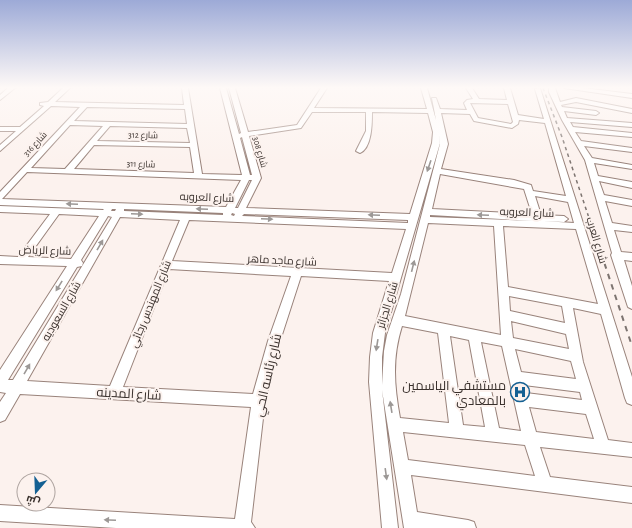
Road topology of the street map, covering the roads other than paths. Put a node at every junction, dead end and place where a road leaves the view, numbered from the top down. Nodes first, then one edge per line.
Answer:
1 (470, 112) edge
2 (32, 113) edge
3 (40, 113) edge
4 (78, 113) edge
5 (189, 113) edge
6 (230, 113) edge
7 (239, 113) edge
8 (309, 113) edge
9 (368, 113) edge
10 (434, 113) edge
11 (435, 113) edge
12 (514, 113) edge
13 (545, 113) edge
14 (561, 113) edge
15 (613, 113) edge
16 (515, 117) junction
17 (565, 120) junction
18 (241, 122) junction
19 (548, 122) junction
20 (68, 123) junction
21 (233, 123) junction
22 (108, 124) junction
23 (620, 124) junction
24 (632, 125) edge
25 (191, 126) junction
26 (0, 129) edge
27 (13, 129) junction
28 (22, 129) junction
29 (570, 129) junction
30 (245, 135) junction
31 (632, 135) edge
32 (236, 137) junction
33 (0, 141) edge
34 (93, 143) junction
35 (194, 145) junction
36 (582, 146) junction
37 (0, 149) edge
38 (632, 150) edge
39 (360, 151) dead end
40 (606, 152) dead end
41 (589, 160) junction
42 (632, 167) edge
43 (25, 170) junction
44 (68, 171) junction
45 (437, 171) junction
46 (198, 176) junction
47 (246, 177) junction
48 (256, 178) junction
49 (595, 178) junction
50 (632, 184) edge
51 (531, 193) junction
52 (0, 196) edge
53 (601, 197) junction
54 (572, 200) junction
55 (0, 202) edge
56 (632, 202) edge
57 (0, 209) edge
58 (114, 210) junction
59 (57, 212) junction
60 (227, 214) junction
61 (239, 214) junction
62 (186, 216) junction
63 (426, 216) junction
64 (411, 221) junction
65 (538, 221) junction
66 (498, 223) junction
67 (579, 223) junction
68 (609, 226) junction
69 (632, 229) edge
70 (616, 255) junction
71 (632, 258) edge
72 (20, 261) junction
73 (1, 262) edge
74 (74, 263) junction
75 (89, 264) junction
76 (166, 265) junction
77 (297, 273) junction
78 (396, 277) junction
79 (503, 290) junction
80 (392, 291) junction
81 (630, 291) edge
82 (406, 294) junction
83 (567, 303) junction
84 (632, 304) edge
85 (387, 305) junction
86 (403, 305) junction
87 (605, 310) junction
88 (505, 315) junction
89 (398, 320) junction
90 (443, 329) junction
91 (572, 330) junction
92 (474, 335) junction
93 (507, 342) junction
94 (576, 356) junction
95 (516, 378) junction
96 (0, 381) edge
97 (0, 386) edge
98 (17, 386) junction
99 (584, 386) junction
100 (114, 392) junction
101 (632, 398) edge
102 (521, 399) junction
103 (258, 401) junction
104 (591, 408) junction
105 (0, 415) edge
106 (394, 424) junction
107 (457, 430) junction
108 (493, 434) junction
109 (530, 438) junction
110 (603, 446) junction
111 (632, 450) edge
112 (402, 467) junction
113 (545, 484) junction
114 (632, 495) edge
115 (0, 513) edge
116 (411, 523) edge
117 (242, 528) edge
118 (247, 528) edge
119 (390, 528) edge
120 (468, 528) edge

1 - 16 street
2 - 27 street
3 - 28 street
4 - 20 street, شارع 316
5 - 25 street
6 - 21 street, شارع 308
7 - 18 street, شارع 308
8 - 30 street
9 - 39 street
10 -> 64 street, شارع الجزائر
11 - 45 street, شارع الجزائر
12 - 16 street
13 - 19 street, شارع العرب
14 - 17 street
15 - 23 street
16 - 19 street
17 - 23 street
17 - 29 street
18 - 21 street
18 - 30 street, شارع 308
19 - 54 street, شارع العرب
20 - 22 street
20 - 43 street, شارع 316
21 - 32 street, شارع 308
22 - 25 street
22 - 34 street
23 - 24 street
25 - 35 street
26 - 27 street
27 - 28 street
27 - 33 street
28 - 37 street
29 - 31 street
29 - 36 street
30 - 32 street
30 - 48 street, شارع 308
32 - 47 street, شارع 308
34 - 35 street, شارع 312
34 - 44 street
35 - 46 street
36 - 38 street
36 - 40 street
36 - 41 street
41 - 42 street
41 - 49 street
43 - 44 street, شارع 311
43 - 52 street, شارع 316
44 - 46 street, شارع 311
45 - 51 street
45 - 63 street, شارع الجزائر
46 - 47 street, شارع 311
47 - 48 street, شارع 311
47 - 60 street, شارع 308
48 - 61 street, شارع 308
49 - 50 street
49 - 53 street
51 - 54 street
51 - 65 street
53 - 56 street
53 - 68 street
54 - 67 street, شارع العرب
58 -> 55 street, شارع العروبه
57 - 59 street, شارع العروبه
58 - 59 street, شارع العروبه
60 -> 58 street, شارع العروبه
58 -> 62 street, شارع العروبه
58 - 74 street, شارع السعوديه
75 -> 58 street, شارع السعوديه
59 - 72 street
60 - 61 street, شارع العروبه
60 - 62 street, شارع العروبه
61 - 64 street, شارع العروبه
62 - 76 street, شارع المهندس رجائي
65 -> 63 street, شارع العروبه
63 - 66 street, شارع العروبه
82 -> 63 street, شارع الجزائر
64 - 78 street, شارع الجزائر
65 - 66 street, شارع العروبه
65 - 67 street, شارع العروبه
66 - 79 street
67 - 87 street, شارع العرب
68 - 69 street
68 - 70 street
70 - 71 street
70 - 81 street
72 - 73 street, شارع الرياض
72 - 74 street, شارع الرياض
74 - 75 street, شارع الرياض
74 -> 96 street, شارع السعوديه
98 -> 75 street, شارع السعوديه
76 - 77 street, شارع ماجد ماهر
76 - 100 street, شارع المهندس رجائي
77 - 78 street, شارع ماجد ماهر
77 - 103 street, شارع رئاسه الحي
78 - 80 street, شارع الجزائر
79 - 83 street
79 - 88 street
80 - 82 street
80 - 85 street, شارع الجزائر
81 - 84 street
82 - 86 street, شارع الجزائر
83 - 87 street
83 - 91 street
85 - 86 street
85 -> 119 street, شارع الجزائر
86 - 89 street, شارع الجزائر
87 - 101 street, شارع العرب
88 - 91 street
88 - 93 street
89 - 90 street
106 -> 89 street, شارع الجزائر
90 - 92 street
90 - 107 street
91 - 94 street
92 - 93 street
92 - 108 street
93 - 94 street
93 - 95 street
94 - 99 street
95 - 99 street
95 - 102 street
97 - 98 street, شارع المدينه
98 - 100 street, شارع المدينه
98 - 105 street, شارع السعوديه
99 - 104 street
100 - 103 street, شارع المدينه
102 - 104 street
102 - 109 street
103 - 117 street, شارع رئاسه الحي
104 - 110 street
106 - 107 street
106 - 112 street, شارع الجزائر
107 - 108 street
108 - 109 street
109 - 110 street
109 - 113 street
110 - 111 street
112 - 113 street
112 - 116 street, شارع الجزائر
113 - 114 street
117 -> 115 street
116 - 120 street
117 - 118 street

